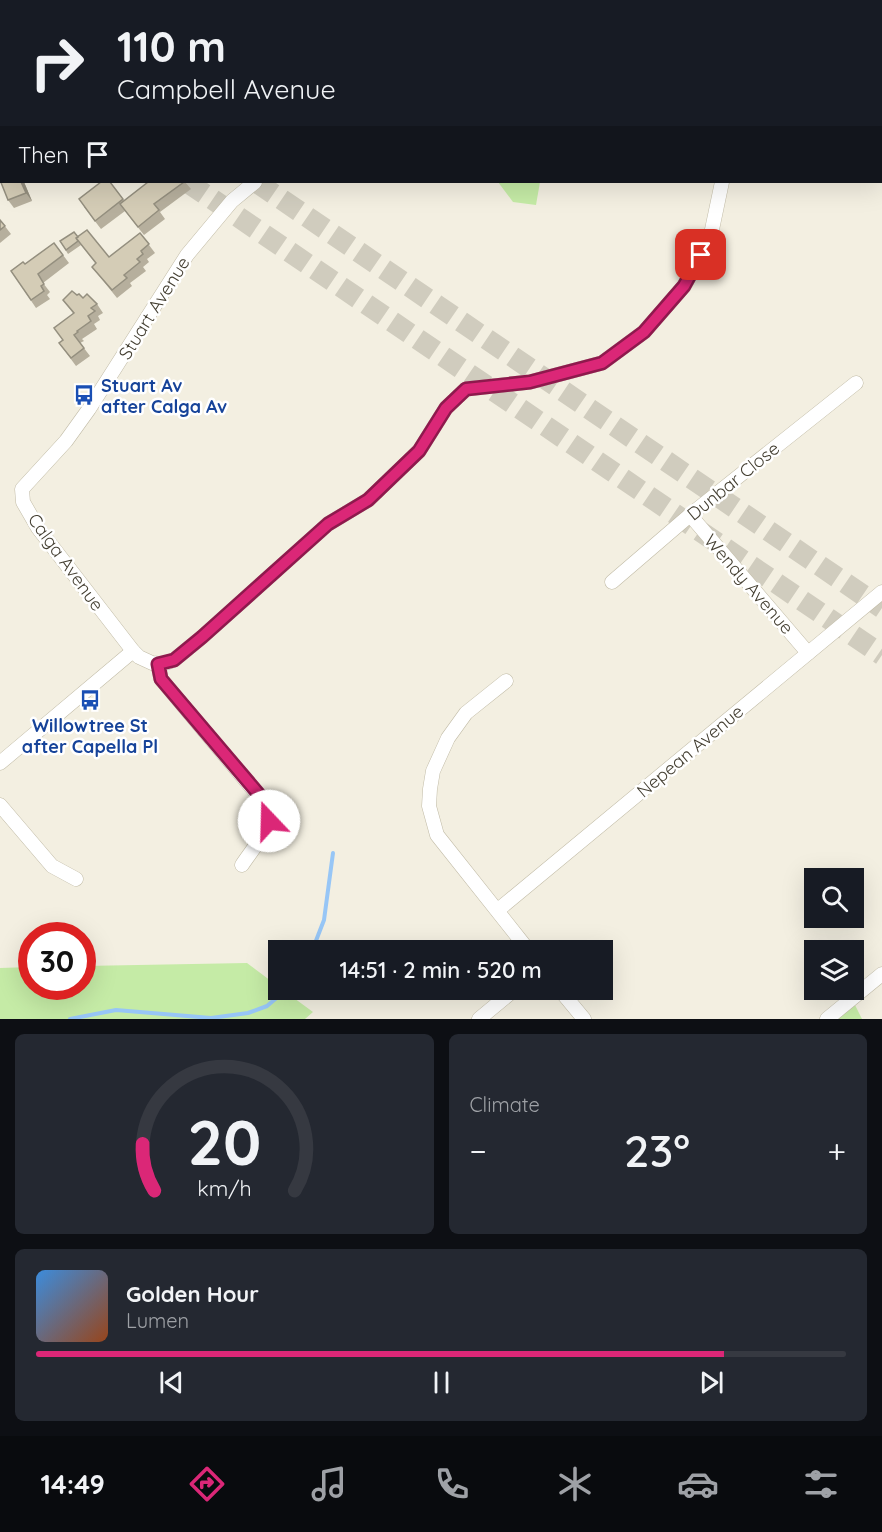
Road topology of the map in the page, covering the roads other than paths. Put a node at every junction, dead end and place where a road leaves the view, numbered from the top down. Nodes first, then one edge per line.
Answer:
1 (254, 183) edge
2 (722, 183) edge
3 (856, 383) dead end
4 (39, 471) joint
5 (690, 515) junction
6 (612, 582) dead end
7 (882, 592) edge
8 (133, 651) junction
9 (808, 653) junction
10 (158, 664) junction
11 (506, 681) dead end
12 (0, 763) edge
13 (0, 805) edge
14 (242, 865) dead end
15 (76, 879) dead end
16 (498, 910) junction
17 (521, 940) edge
18 (882, 974) edge
19 (502, 1000) edge
20 (568, 1000) edge
21 (479, 1019) edge
22 (584, 1019) edge
23 (827, 1019) edge

1 - 4 street, Stuart Avenue
2 - 10 street
3 - 5 street, Dunbar Close
4 - 8 street, Calga Avenue
5 - 6 street, Dunbar Close
5 - 9 street, Wendy Avenue
7 - 9 street, Nepean Avenue
8 - 10 street
8 - 12 street
9 - 16 street, Nepean Avenue
10 - 14 street
11 - 16 street
13 - 15 street
16 - 17 street
18 - 23 street
19 - 21 street
20 - 22 street

